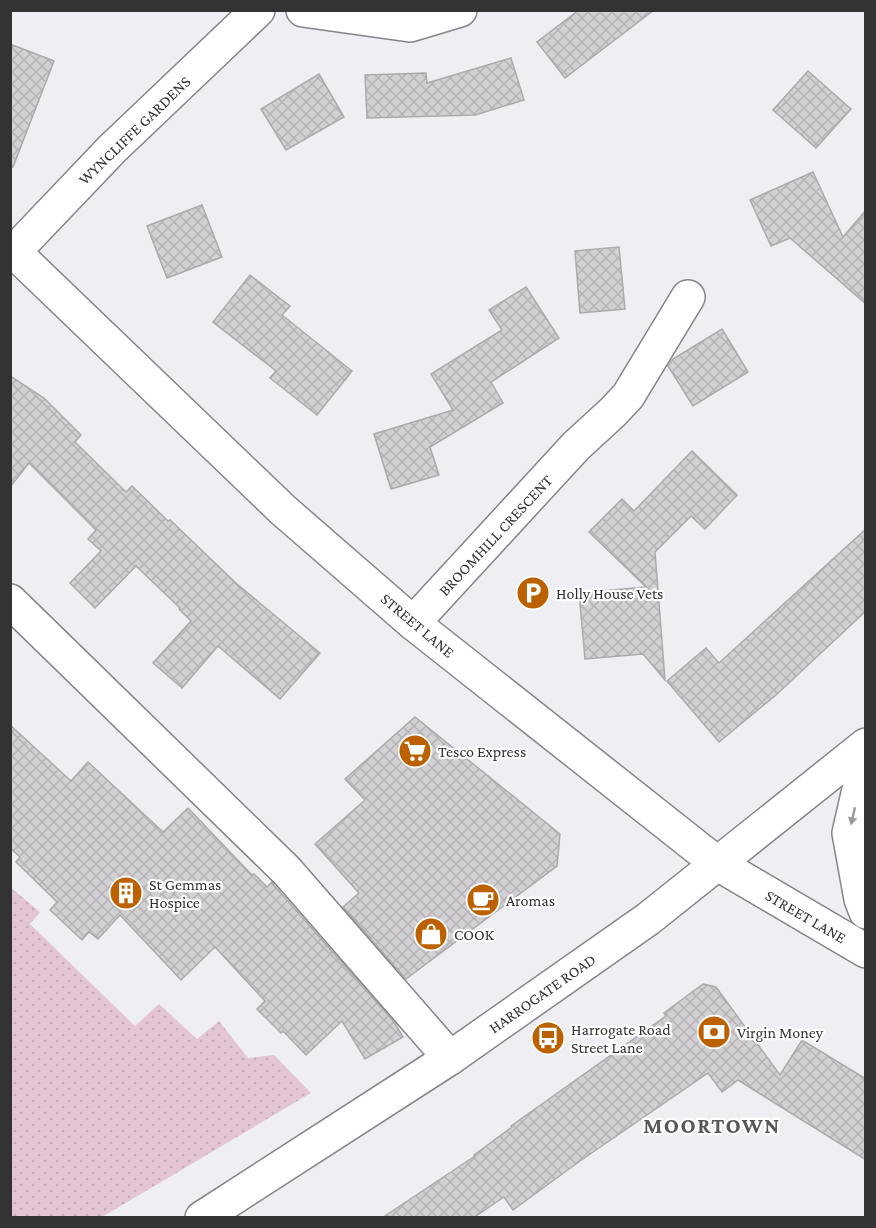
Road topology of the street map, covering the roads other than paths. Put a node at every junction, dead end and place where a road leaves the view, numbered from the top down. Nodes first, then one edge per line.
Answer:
1 (258, 10) edge
2 (303, 10) edge
3 (460, 10) edge
4 (12, 252) edge
5 (688, 297) dead end
6 (10, 601) edge
7 (413, 623) junction
8 (866, 745) edge
9 (866, 759) edge
10 (718, 864) junction
11 (866, 912) edge
12 (866, 951) edge
13 (450, 1058) junction
14 (202, 1218) edge

1 - 4 street, WYNCLIFFE GARDENS
2 - 3 street
4 - 7 street, STREET LANE
5 - 7 street, BROOMHILL CRESCENT
6 - 13 street
7 - 10 street, STREET LANE
8 - 10 street, HARROGATE ROAD
9 -> 11 street
10 - 12 street, STREET LANE
10 - 13 street, HARROGATE ROAD
13 - 14 street, HARROGATE ROAD

